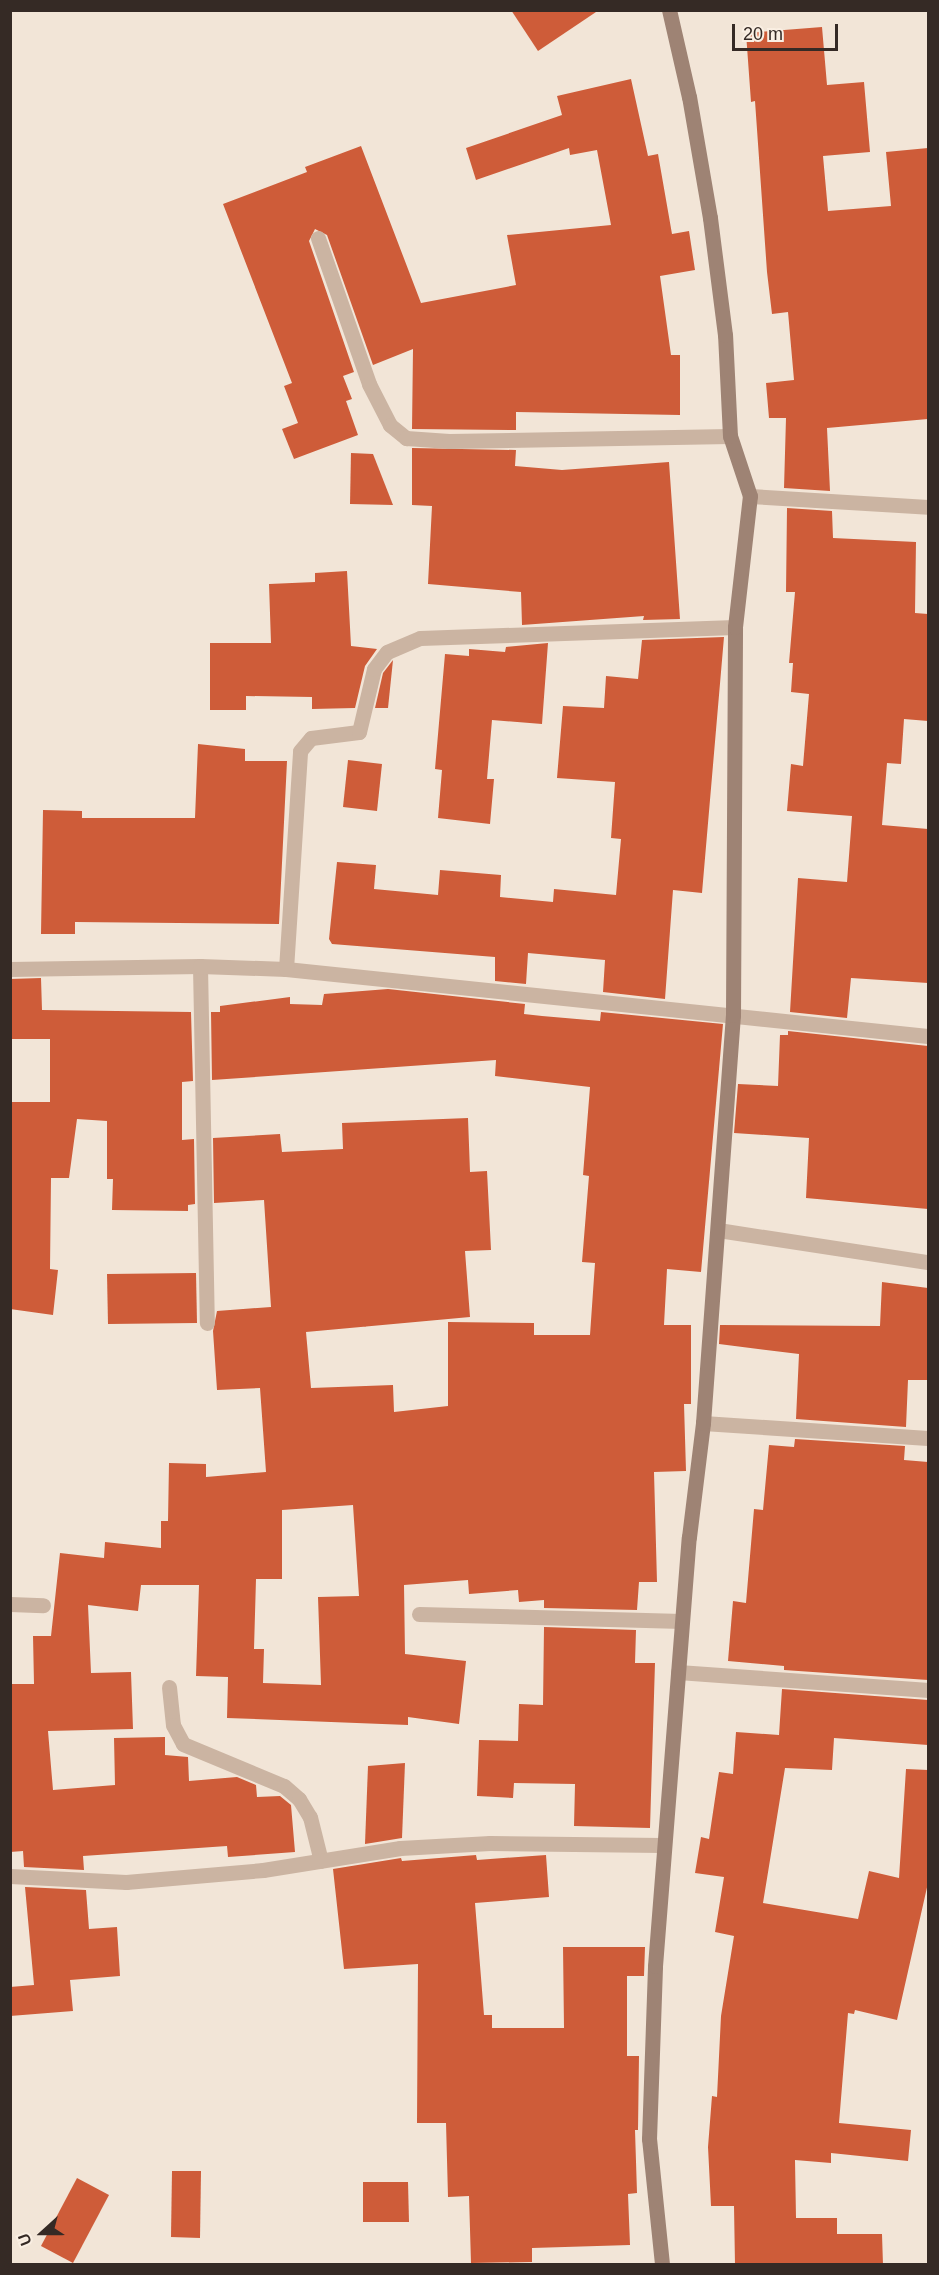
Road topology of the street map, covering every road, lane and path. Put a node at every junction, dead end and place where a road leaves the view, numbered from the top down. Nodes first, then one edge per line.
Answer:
1 (669, 10) edge
2 (318, 238) dead end
3 (730, 436) junction
4 (750, 496) junction
5 (928, 507) edge
6 (735, 627) junction
7 (200, 966) junction
8 (10, 969) edge
9 (286, 969) junction
10 (733, 1015) junction
11 (928, 1036) edge
12 (718, 1230) junction
13 (928, 1262) edge
14 (207, 1323) dead end
15 (703, 1423) junction
16 (928, 1438) edge
17 (10, 1604) edge
18 (43, 1605) dead end
19 (420, 1614) dead end
20 (682, 1621) junction
21 (678, 1672) junction
22 (170, 1687) dead end
23 (928, 1690) edge
24 (662, 1845) junction
25 (321, 1861) junction
26 (10, 1876) edge
27 (663, 2265) edge

1 - 3 main road
2 - 3 street
3 - 4 main road
4 - 5 street
4 - 6 main road
6 - 9 street
6 - 10 main road
7 - 8 street
7 - 9 street
7 - 14 street
9 - 10 street
10 - 11 street
10 - 12 main road
12 - 13 street
12 - 15 main road
15 - 16 street
15 - 20 main road
17 - 18 street
19 - 20 street
20 - 21 main road
21 - 23 street
21 - 24 main road
22 - 25 street
24 - 25 street
24 - 27 main road
25 - 26 street

